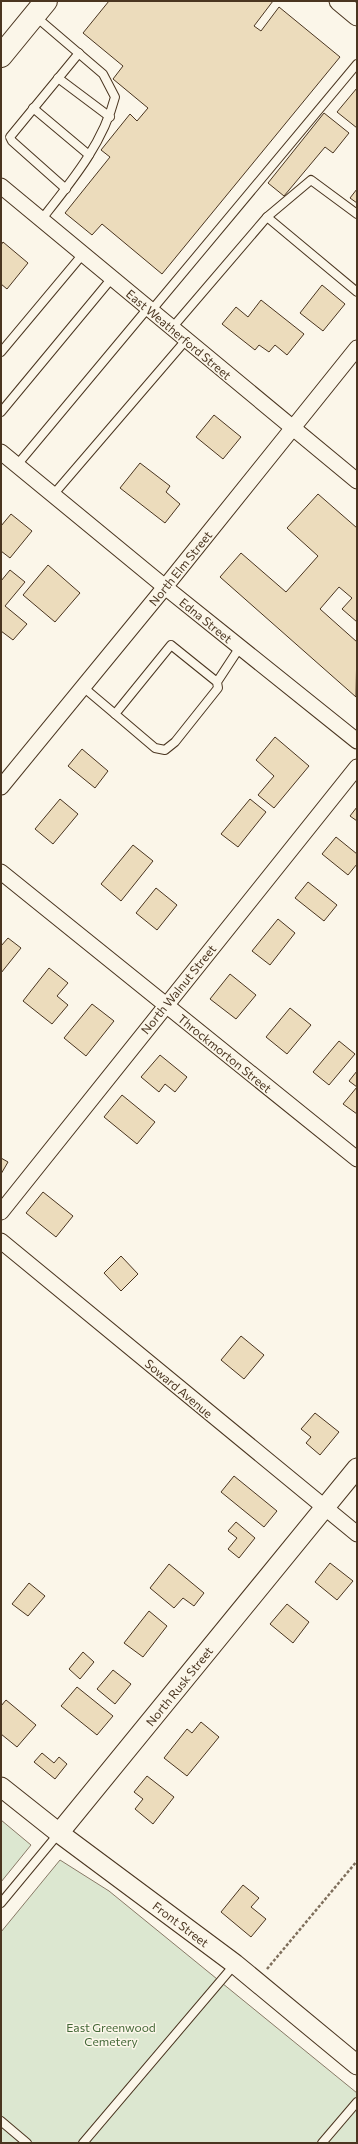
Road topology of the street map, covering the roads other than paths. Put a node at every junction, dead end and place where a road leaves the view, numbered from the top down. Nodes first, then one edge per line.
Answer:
1 (339, 1) edge
2 (40, 8) edge
3 (357, 16) edge
4 (79, 53) junction
5 (1, 56) edge
6 (357, 64) edge
7 (58, 78) junction
8 (33, 108) junction
9 (110, 117) junction
10 (89, 155) junction
11 (1, 186) edge
12 (66, 189) junction
13 (357, 214) edge
14 (267, 217) junction
15 (41, 220) junction
16 (83, 254) junction
17 (112, 278) junction
18 (357, 292) edge
19 (150, 310) junction
20 (172, 328) junction
21 (186, 340) junction
22 (357, 348) edge
23 (1, 352) edge
24 (1, 412) edge
25 (293, 429) junction
26 (1, 452) edge
27 (17, 465) junction
28 (357, 480) edge
29 (53, 495) junction
30 (165, 587) junction
31 (240, 647) junction
32 (217, 682) junction
33 (83, 687) junction
34 (115, 714) junction
35 (357, 740) edge
36 (357, 767) edge
37 (1, 787) edge
38 (1, 872) edge
39 (165, 1005) junction
40 (357, 1159) edge
41 (1, 1212) edge
42 (1, 1241) edge
43 (357, 1468) edge
44 (324, 1508) junction
45 (357, 1534) edge
46 (1, 1787) edge
47 (59, 1833) junction
48 (1, 1904) edge
49 (235, 1964) junction
50 (357, 2065) edge
51 (357, 2102) edge
52 (1, 2121) edge
53 (27, 2143) edge
54 (83, 2143) edge
55 (322, 2143) edge

1 - 3 street
2 - 4 lane
2 - 5 main road
4 - 7 lane
4 - 9 lane
6 - 19 lane
7 - 8 lane
7 - 9 lane
8 - 10 lane
8 - 12 lane
9 - 10 lane
10 - 12 lane
11 - 15 street, East Weatherford Street
12 - 15 lane
13 - 14 lane
14 - 18 lane
14 - 20 lane
15 - 16 street, East Weatherford Street
16 - 17 street, East Weatherford Street
16 - 23 lane
17 - 19 street, East Weatherford Street
17 - 24 lane
19 - 20 street, East Weatherford Street
19 - 27 lane
20 - 21 street, East Weatherford Street
21 - 25 street, East Weatherford Street
21 - 29 lane
22 - 25 street, North Elm Street
25 - 28 street, East Weatherford Street
25 - 30 street, North Elm Street
26 - 27 street, Edna Street
27 - 29 street, Edna Street
29 - 30 street, Edna Street
30 - 31 street, Edna Street
30 - 33 street, North Elm Street
31 - 32 lane
31 - 35 street, Edna Street
32 - 34 lane
32 - 34 lane
33 - 34 lane
33 - 37 street, North Elm Street
36 - 39 street, North Walnut Street
38 - 39 street, Throckmorton Street
39 - 40 street, Throckmorton Street
39 - 41 street, North Walnut Street
42 - 44 street, Soward Avenue
43 - 44 street, North Rusk Street
44 - 45 street, Soward Avenue
44 - 47 street, North Rusk Street
46 - 47 street, Front Street
47 - 48 lane, North Rusk Street
47 - 49 street, Front Street
49 - 50 street, Front Street
49 - 54 lane
51 - 55 lane
52 - 53 lane

